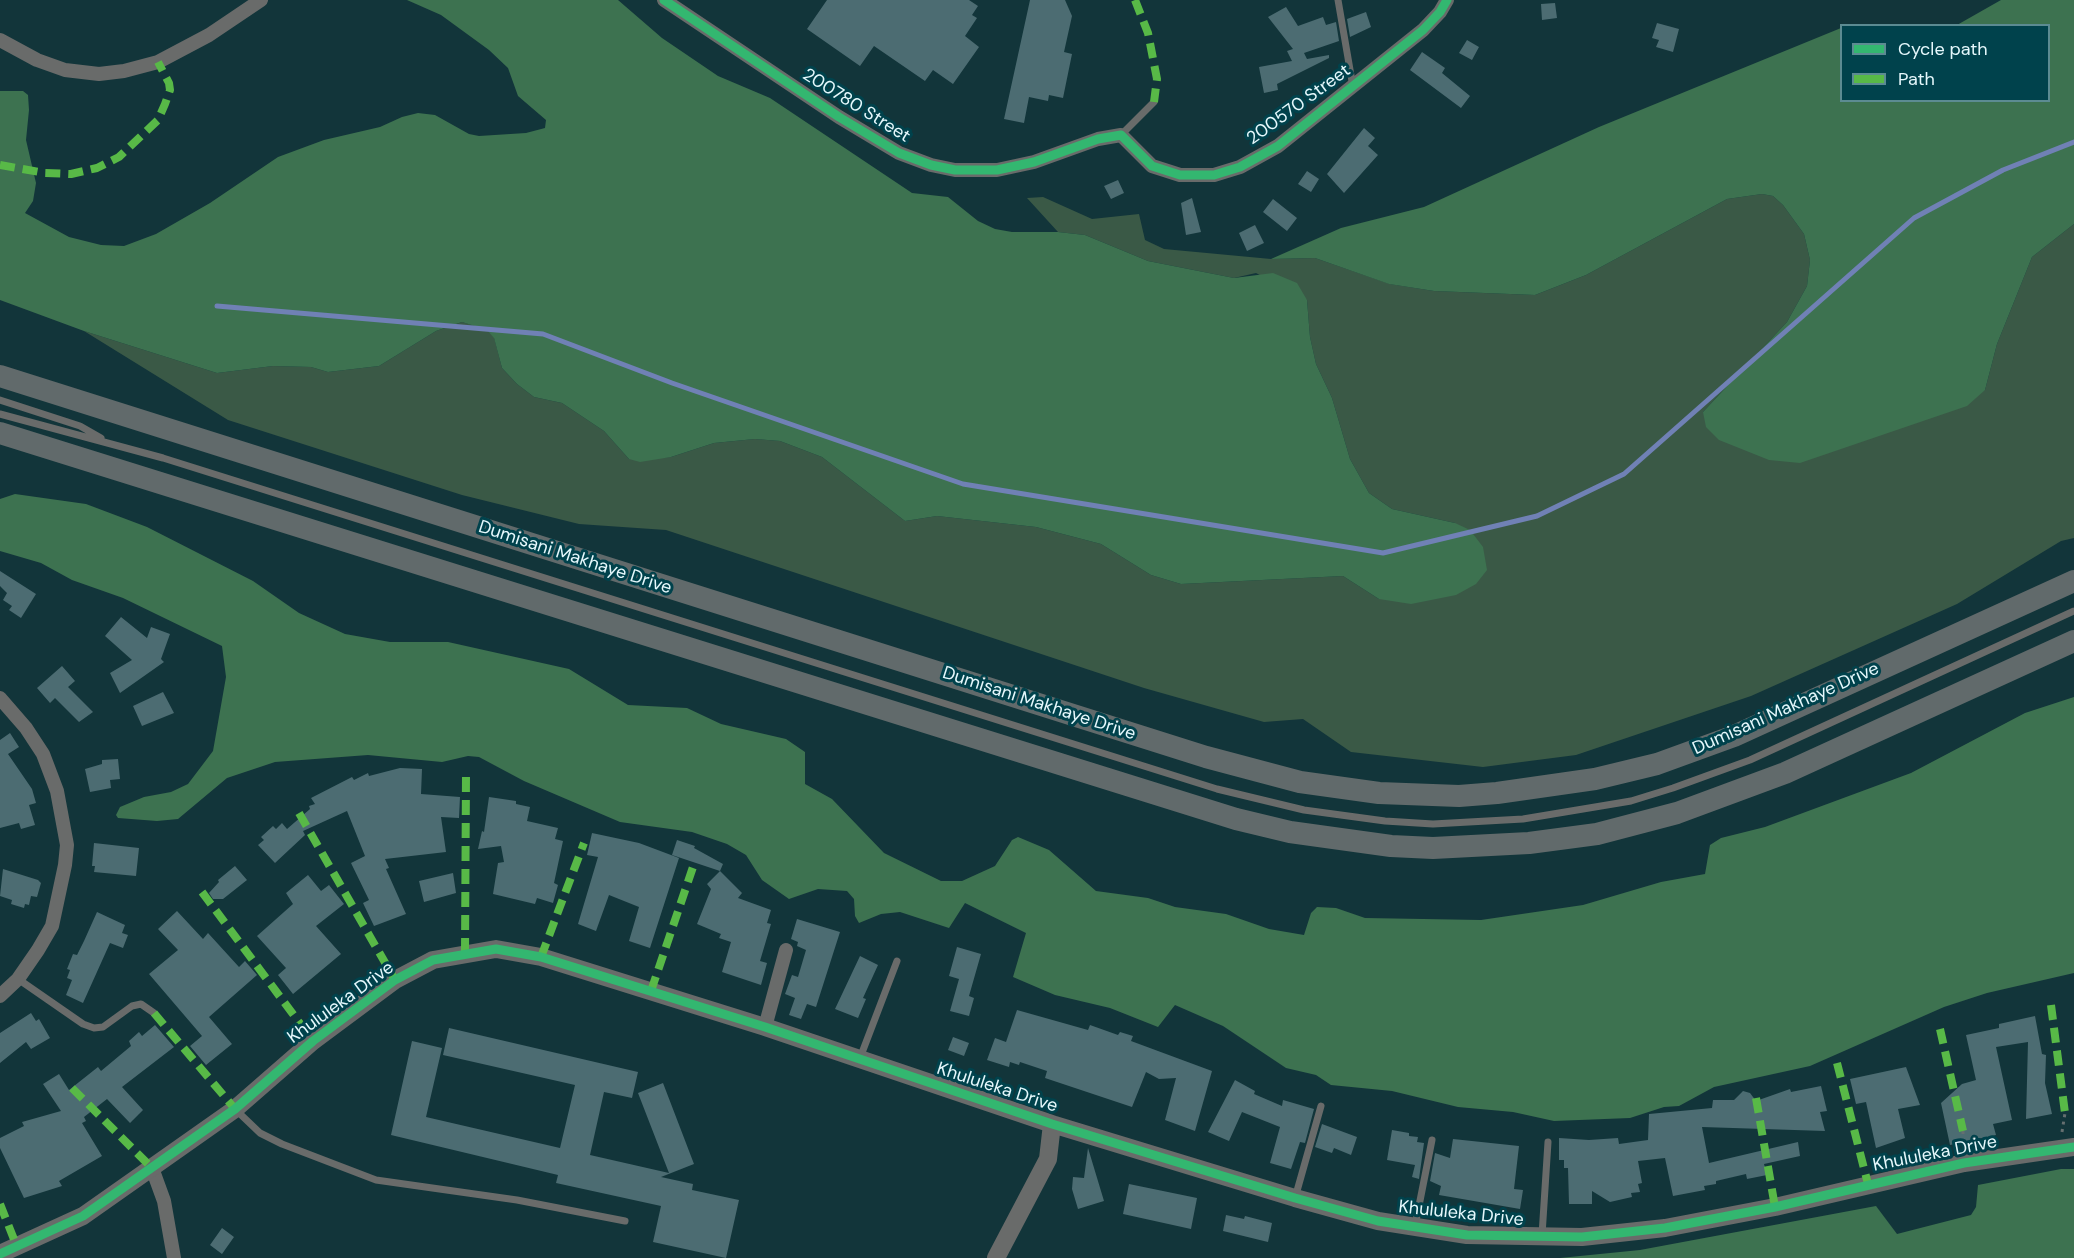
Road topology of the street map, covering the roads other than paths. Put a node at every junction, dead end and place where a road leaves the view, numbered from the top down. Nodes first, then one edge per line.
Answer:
1 (261, 0) edge
2 (664, 0) edge
3 (1338, 0) edge
4 (1448, 0) edge
5 (0, 40) edge
6 (1353, 87) junction
7 (1155, 102) dead end
8 (1121, 135) junction
9 (0, 376) edge
10 (0, 400) edge
11 (0, 414) edge
12 (0, 433) edge
13 (106, 441) junction
14 (2074, 581) edge
15 (2074, 611) edge
16 (2074, 641) edge
17 (0, 698) edge
18 (786, 950) dead end
19 (897, 961) dead end
20 (18, 978) junction
21 (0, 996) edge
22 (153, 1014) dead end
23 (765, 1027) junction
24 (859, 1060) junction
25 (1321, 1106) dead end
26 (235, 1109) junction
27 (1052, 1124) junction
28 (1432, 1140) dead end
29 (1548, 1142) dead end
30 (2074, 1147) edge
31 (152, 1168) junction
32 (1295, 1198) junction
33 (625, 1221) dead end
34 (1415, 1228) junction
35 (1542, 1238) junction
36 (0, 1254) edge
37 (174, 1258) edge
38 (996, 1258) edge

1 - 5 street
2 - 8 street, 200780 Street
3 - 6 lane
4 - 6 street, 200570 Street
6 - 8 street, 200570 Street
7 - 8 lane
9 - 14 main road, Dumisani Makhaye Drive
10 - 13 lane
11 - 13 lane
12 - 16 main road
13 - 15 lane
17 - 20 street
18 - 23 street
19 - 24 lane
20 - 21 street
20 - 22 lane
23 - 24 street, Khululeka Drive
23 - 26 street, Khululeka Drive
24 - 27 street, Khululeka Drive
25 - 32 lane
26 - 31 street, Khululeka Drive
26 - 33 lane
27 - 32 street, Khululeka Drive
27 - 38 street
28 - 34 lane
29 - 35 lane
30 - 35 street, Khululeka Drive
31 - 36 street, Khululeka Drive
31 - 37 street
32 - 34 street, Khululeka Drive
34 - 35 street, Khululeka Drive

